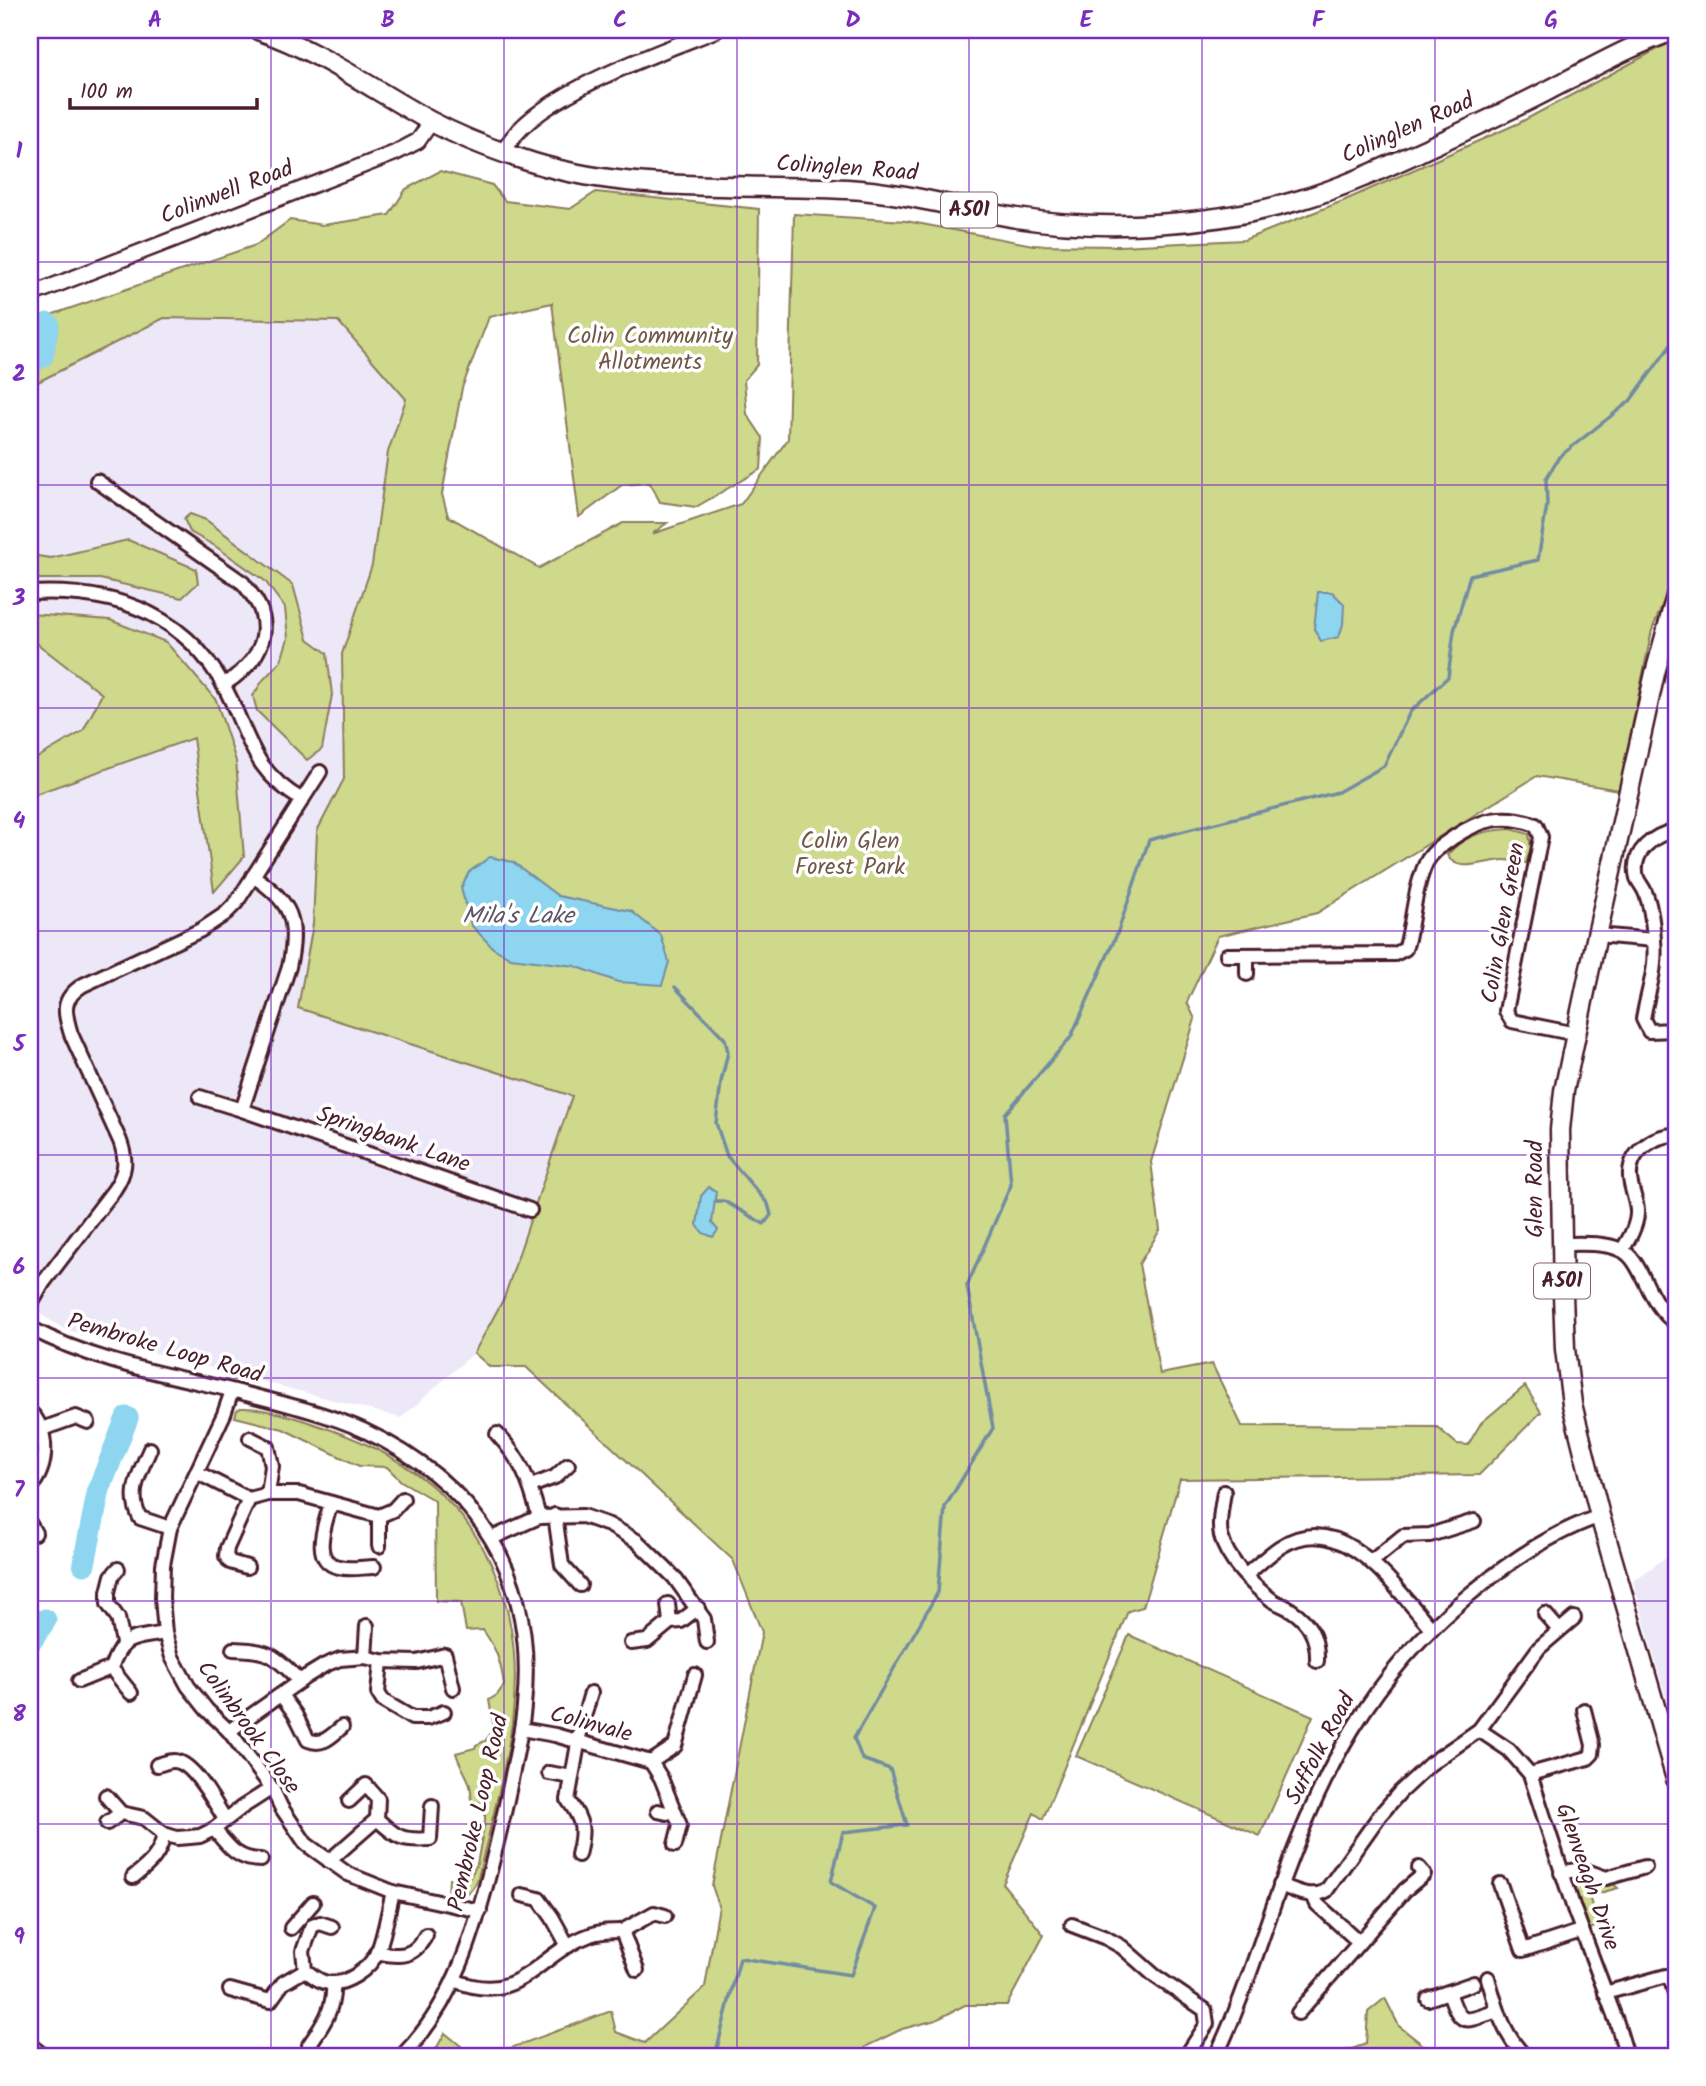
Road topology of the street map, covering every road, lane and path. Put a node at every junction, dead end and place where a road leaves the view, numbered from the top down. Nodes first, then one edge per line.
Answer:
1 (258, 30) edge
2 (716, 30) edge
3 (1676, 30) edge
4 (431, 121) junction
5 (504, 152) junction
6 (30, 295) edge
7 (97, 481) dead end
8 (30, 593) edge
9 (1676, 596) edge
10 (223, 685) junction
11 (320, 772) dead end
12 (302, 800) junction
13 (1676, 830) edge
14 (253, 876) junction
15 (1597, 936) junction
16 (1654, 940) junction
17 (1227, 955) dead end
18 (1247, 955) junction
19 (1247, 974) dead end
20 (1676, 1030) edge
21 (1576, 1034) junction
22 (200, 1097) dead end
23 (242, 1110) junction
24 (1676, 1135) edge
25 (530, 1210) dead end
26 (1561, 1244) junction
27 (1622, 1250) junction
28 (30, 1306) edge
29 (1676, 1323) edge
30 (30, 1328) edge
31 (232, 1391) junction
32 (30, 1412) edge
33 (89, 1422) dead end
34 (42, 1429) junction
35 (497, 1434) dead end
36 (250, 1438) dead end
37 (150, 1449) dead end
38 (568, 1465) dead end
39 (198, 1473) junction
40 (531, 1486) junction
41 (30, 1487) edge
42 (1224, 1492) dead end
43 (268, 1494) junction
44 (249, 1499) junction
45 (402, 1499) dead end
46 (331, 1503) junction
47 (555, 1515) junction
48 (379, 1516) junction
49 (1600, 1516) junction
50 (539, 1517) junction
51 (1474, 1521) dead end
52 (170, 1528) junction
53 (492, 1538) junction
54 (379, 1546) dead end
55 (1371, 1562) junction
56 (247, 1567) dead end
57 (374, 1567) dead end
58 (118, 1569) dead end
59 (1247, 1575) junction
60 (580, 1585) dead end
61 (668, 1604) dead end
62 (698, 1608) junction
63 (1545, 1614) dead end
64 (1574, 1618) dead end
65 (670, 1622) junction
66 (367, 1626) dead end
67 (1431, 1628) junction
68 (1559, 1630) junction
69 (165, 1633) junction
70 (707, 1642) dead end
71 (123, 1643) junction
72 (631, 1643) dead end
73 (233, 1649) dead end
74 (365, 1657) junction
75 (381, 1661) junction
76 (1317, 1661) dead end
77 (111, 1668) junction
78 (695, 1675) dead end
79 (79, 1681) dead end
80 (300, 1681) junction
81 (453, 1688) dead end
82 (131, 1693) dead end
83 (591, 1693) dead end
84 (281, 1695) junction
85 (1584, 1710) dead end
86 (444, 1712) dead end
87 (342, 1727) dead end
88 (521, 1729) junction
89 (1479, 1730) junction
90 (229, 1731) junction
91 (578, 1743) junction
92 (650, 1762) junction
93 (157, 1765) dead end
94 (549, 1773) dead end
95 (1530, 1774) junction
96 (572, 1777) junction
97 (1676, 1779) edge
98 (272, 1788) junction
99 (106, 1796) dead end
100 (349, 1801) dead end
101 (432, 1806) dead end
102 (674, 1810) junction
103 (658, 1811) dead end
104 (121, 1813) junction
105 (225, 1819) junction
106 (377, 1819) junction
107 (107, 1823) dead end
108 (214, 1829) junction
109 (164, 1834) junction
110 (675, 1845) dead end
111 (578, 1855) dead end
112 (261, 1860) dead end
113 (329, 1861) junction
114 (1645, 1867) dead end
115 (1419, 1868) dead end
116 (1561, 1873) junction
117 (133, 1877) dead end
118 (1500, 1884) dead end
119 (1280, 1885) junction
120 (393, 1892) junction
121 (522, 1895) dead end
122 (1313, 1895) junction
123 (313, 1903) dead end
124 (480, 1911) junction
125 (303, 1915) junction
126 (665, 1916) dead end
127 (1072, 1925) dead end
128 (312, 1926) junction
129 (332, 1927) dead end
130 (291, 1928) dead end
131 (622, 1931) junction
132 (1581, 1931) junction
133 (426, 1935) dead end
134 (1359, 1942) junction
135 (568, 1946) junction
136 (377, 1952) junction
137 (305, 1970) junction
138 (637, 1970) dead end
139 (1488, 1978) dead end
140 (454, 1980) junction
141 (332, 1983) junction
142 (1474, 1983) dead end
143 (230, 1990) dead end
144 (1449, 1992) junction
145 (1605, 1993) junction
146 (1676, 1997) edge
147 (1428, 1999) dead end
148 (1497, 2011) junction
149 (1298, 2013) dead end
150 (30, 2045) edge
151 (309, 2045) dead end
152 (44, 2056) edge
153 (402, 2056) edge
154 (1186, 2056) edge
155 (1216, 2056) edge
156 (1525, 2056) edge
157 (1627, 2056) edge

1 - 4 main road, Colinglen Road / A501
2 - 5 street
3 - 5 main road, Colinglen Road / A501
4 - 5 main road, Colinglen Road / A501
4 - 6 street, Colinwell Road
7 - 10 street
8 - 10 street
9 - 15 main road, Glen Road / A501
10 - 12 street
11 - 12 street
12 - 14 street
13 - 16 street
14 - 23 street
14 - 28 street
15 - 16 street
15 - 21 main road, Glen Road / A501
16 - 20 street
17 - 18 street, Colin Glen Green
18 - 19 street
18 - 21 street, Colin Glen Green
21 - 26 main road, Glen Road / A501
22 - 23 street, Springbank Lane
23 - 25 street, Springbank Lane
24 - 27 street
26 - 27 street
26 - 49 main road, Glen Road / A501
27 - 29 street
30 - 31 street, Pembroke Loop Road
31 - 39 street, Colinbrook Close
31 - 53 street, Pembroke Loop Road
32 - 34 street
33 - 34 street
34 - 41 street
35 - 40 street
36 - 43 street
37 - 52 street
38 - 40 street
39 - 44 street
39 - 52 street, Colinbrook Close
40 - 50 street
42 - 59 street
43 - 44 street
43 - 46 street
44 - 56 street
45 - 48 street
46 - 48 street
46 - 57 street
47 - 50 street
47 - 60 street
47 - 62 street
48 - 54 street
49 - 67 street, Suffolk Road
49 - 97 main road, Glen Road / A501
50 - 53 street
51 - 55 street
52 - 69 street, Colinbrook Close
53 - 88 street, Pembroke Loop Road
55 - 59 street
55 - 67 street
58 - 71 street
59 - 76 street
61 - 65 street
62 - 65 street
62 - 70 street
63 - 68 street
64 - 68 street
65 - 72 street
66 - 74 street
67 - 119 street, Suffolk Road
68 - 89 street
69 - 71 street
69 - 90 street, Colinbrook Close
71 - 77 street
73 - 80 street
74 - 75 street
74 - 80 street
75 - 81 street
75 - 86 street
77 - 79 street
77 - 82 street
78 - 92 street
80 - 84 street
83 - 91 street
84 - 87 street
84 - 90 street
85 - 95 street
88 - 91 street, Colinvale
88 - 124 street, Pembroke Loop Road
89 - 95 street, Glenveagh Drive
89 - 122 street
90 - 98 street, Colinbrook Close
91 - 92 street, Colinvale
91 - 96 street
92 - 102 street
93 - 105 street
94 - 96 street
95 - 116 street, Glenveagh Drive
96 - 111 street
98 - 105 street
98 - 113 street, Colinbrook Close
99 - 104 street
100 - 106 street
101 - 106 street
102 - 103 street
102 - 110 street
104 - 107 street
104 - 109 street
105 - 108 street
106 - 113 street
108 - 109 street
108 - 112 street
109 - 117 street
113 - 120 street, Colinbrook Close
114 - 116 street
115 - 134 street
116 - 132 street, Glenveagh Drive
118 - 132 street
119 - 122 street
119 - 155 street, Suffolk Road
120 - 124 street, Colinbrook Close
120 - 136 street
121 - 135 street
122 - 134 street
123 - 125 street
124 - 140 street, Pembroke Loop Road
125 - 128 street
125 - 130 street
126 - 131 street
127 - 154 street
128 - 129 street
128 - 137 street
131 - 135 street
131 - 138 street
132 - 145 street, Glenveagh Drive
133 - 136 street
134 - 149 street
135 - 140 street
136 - 141 street
137 - 141 street
137 - 143 street
139 - 148 street
140 - 153 street, Pembroke Loop Road
141 - 151 street
142 - 144 street
144 - 147 street
144 - 148 street
145 - 146 street
145 - 157 street, Glenveagh Drive
148 - 156 street
150 - 152 street

